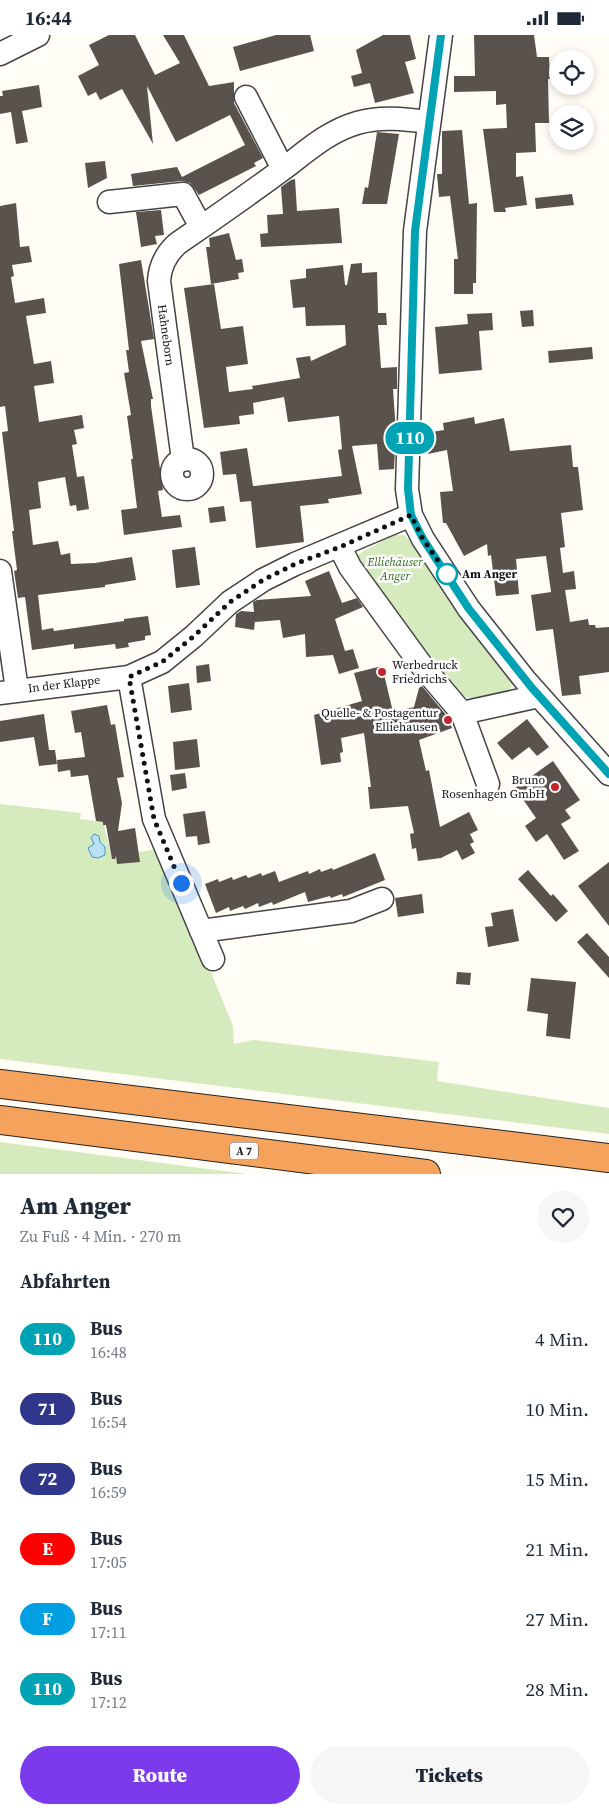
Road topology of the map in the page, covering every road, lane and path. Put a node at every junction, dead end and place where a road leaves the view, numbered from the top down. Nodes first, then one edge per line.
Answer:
1 (38, 35) edge
2 (441, 35) edge
3 (0, 54) edge
4 (246, 97) dead end
5 (428, 122) junction
6 (283, 169) junction
7 (109, 202) dead end
8 (201, 227) junction
9 (183, 460) dead end
10 (411, 515) junction
11 (340, 547) junction
12 (0, 571) edge
13 (129, 677) junction
14 (8, 691) edge
15 (538, 695) junction
16 (462, 713) junction
17 (608, 772) edge
18 (488, 784) dead end
19 (382, 899) dead end
20 (201, 931) junction
21 (213, 959) dead end
22 (0, 1084) edge
23 (0, 1120) edge
24 (609, 1158) edge
25 (424, 1174) edge

1 - 3 street
2 - 5 street
4 - 6 street
5 - 6 street, Hahneborn
5 - 10 street
6 - 8 street, Hahneborn
7 - 8 street
8 - 9 street, Hahneborn
10 - 11 street, In der Klappe
10 - 15 street
11 - 13 street, In der Klappe
11 - 16 street
12 - 14 street
13 - 14 street, In der Klappe
13 - 20 street
15 - 16 street
15 - 17 street
16 - 18 street
19 - 20 street
20 - 21 street
22 - 24 highway
23 - 25 highway, A 7

